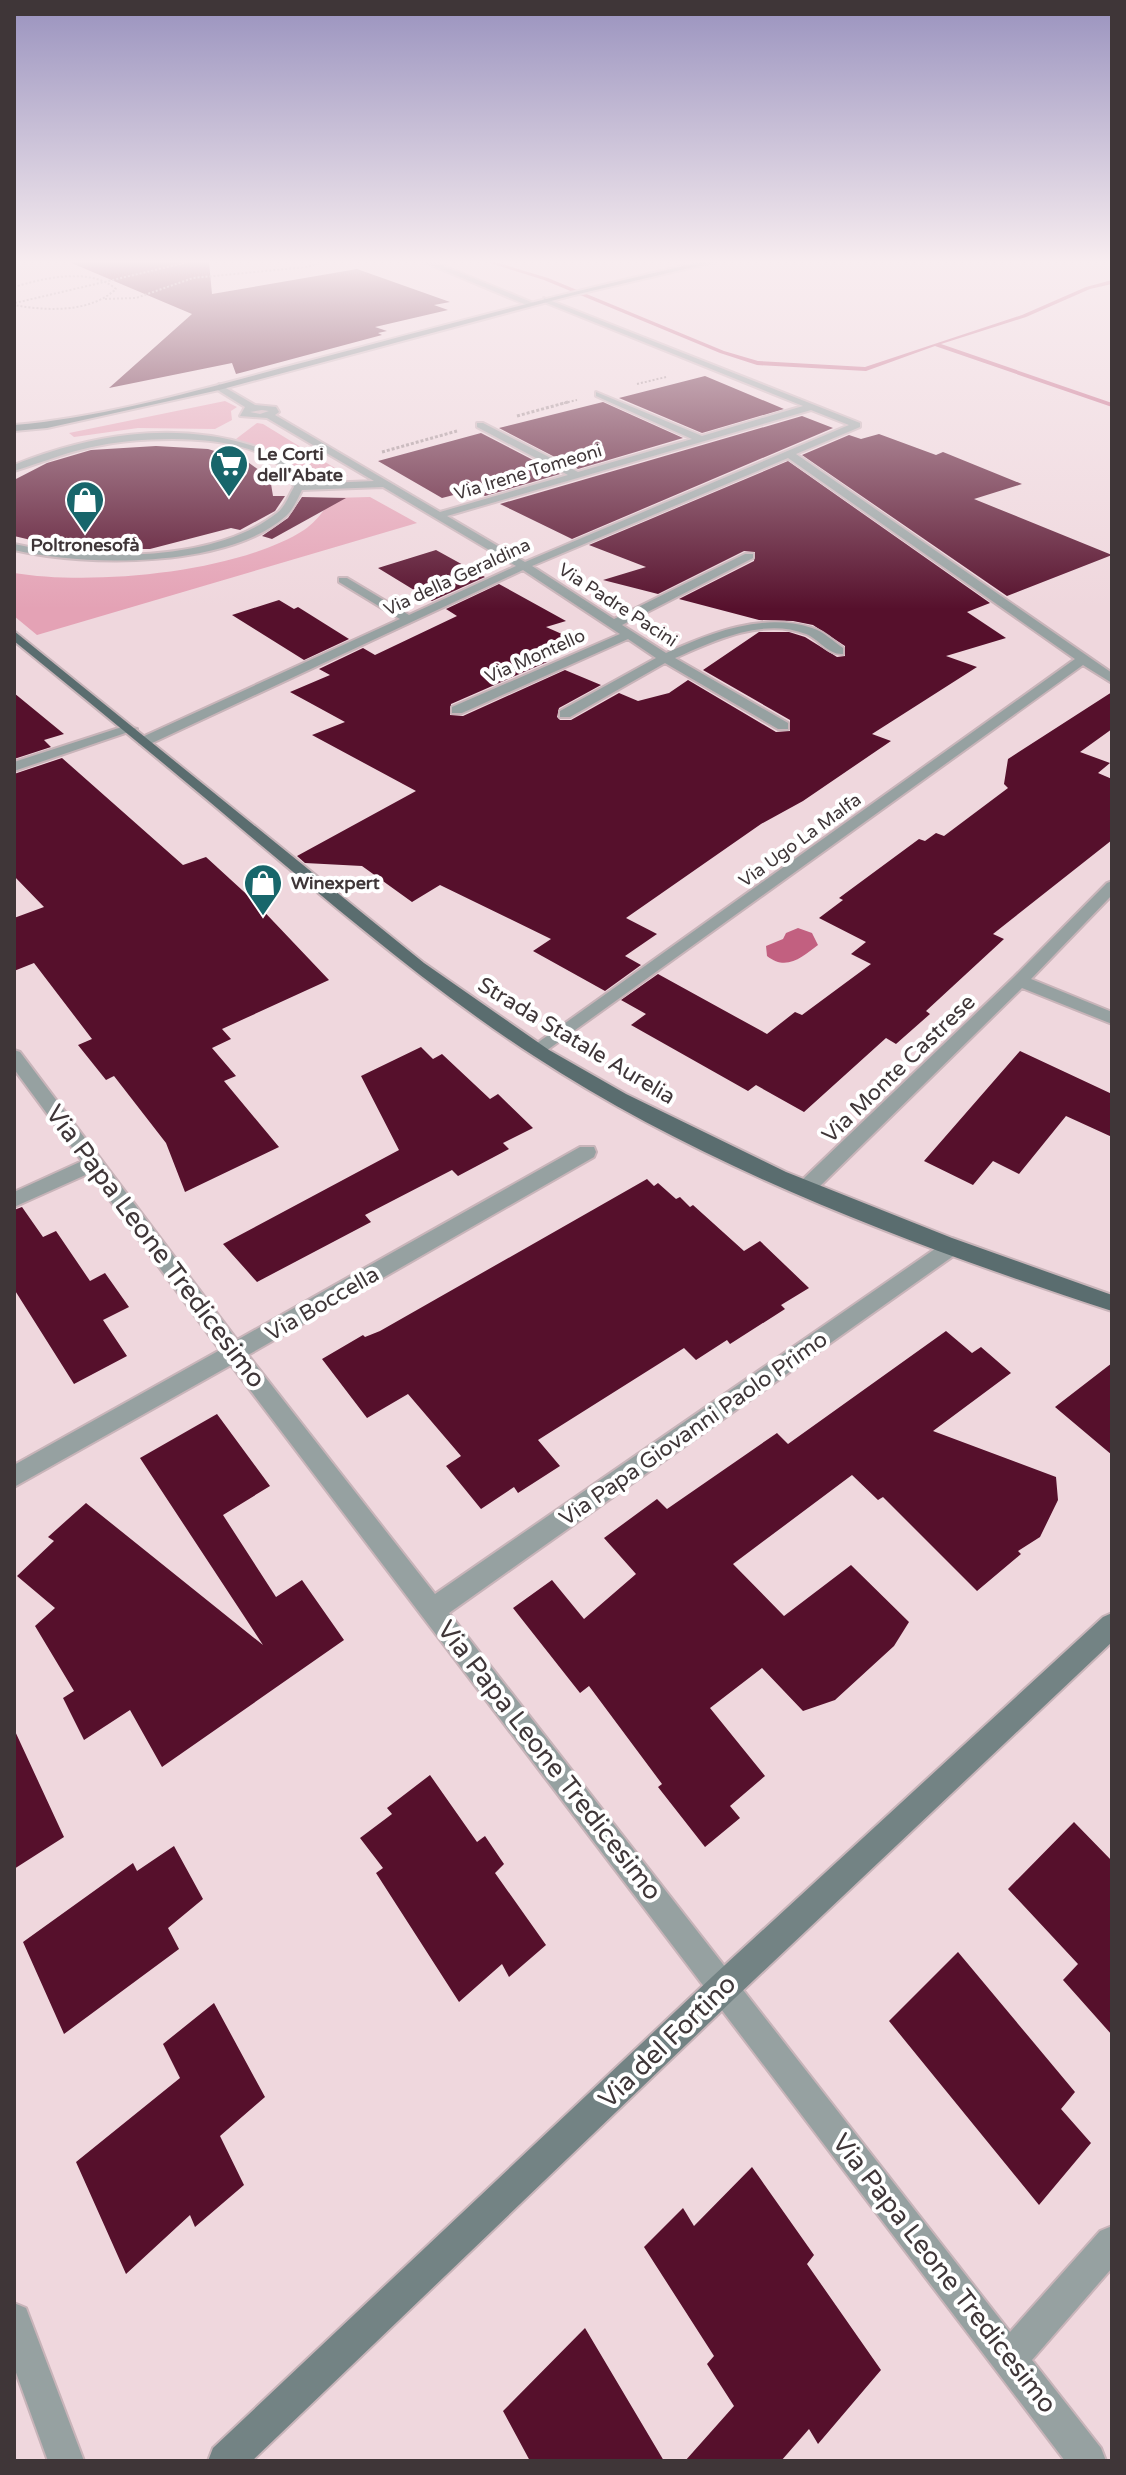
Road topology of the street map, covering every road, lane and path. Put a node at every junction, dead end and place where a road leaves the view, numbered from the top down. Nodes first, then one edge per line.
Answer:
1 (255, 378) edge
2 (662, 378) edge
3 (742, 378) edge
4 (219, 387) junction
5 (599, 394) junction
6 (814, 406) junction
7 (253, 413) junction
8 (241, 425) dead end
9 (480, 425) junction
10 (14, 428) edge
11 (231, 433) dead end
12 (699, 438) junction
13 (220, 440) junction
14 (788, 453) junction
15 (346, 462) junction
16 (14, 468) edge
17 (575, 474) junction
18 (383, 484) junction
19 (299, 487) junction
20 (437, 516) junction
21 (14, 547) edge
22 (749, 556) dead end
23 (524, 566) junction
24 (343, 580) dead end
25 (408, 619) junction
26 (614, 624) junction
27 (629, 634) junction
28 (14, 635) edge
29 (839, 651) dead end
30 (667, 659) junction
31 (1083, 659) junction
32 (1112, 679) edge
33 (457, 710) dead end
34 (565, 714) dead end
35 (783, 726) dead end
36 (130, 729) junction
37 (145, 741) junction
38 (14, 767) edge
39 (1112, 886) edge
40 (1020, 981) junction
41 (1112, 1018) edge
42 (539, 1050) junction
43 (14, 1056) edge
44 (587, 1152) dead end
45 (95, 1163) junction
46 (807, 1187) junction
47 (14, 1200) edge
48 (952, 1247) junction
49 (1107, 1304) edge
50 (234, 1353) junction
51 (14, 1477) edge
52 (434, 1609) junction
53 (1112, 1625) edge
54 (724, 1987) junction
55 (1112, 2243) edge
56 (14, 2320) edge
57 (1011, 2358) junction
58 (66, 2461) edge
59 (226, 2461) edge
60 (1088, 2461) edge

1 - 4 street
2 - 5 path
3 - 6 street
4 - 7 street, Via Padre Pacini
4 - 10 street
5 - 9 path
5 - 12 street
6 - 12 street, Via Irene Tomeoni
6 - 14 street, Via della Geraldina
7 - 8 street
7 - 15 street, Via Padre Pacini
9 - 15 path
9 - 17 street
11 - 13 street
12 - 17 street, Via Irene Tomeoni
13 - 16 street
13 - 19 street
14 - 23 street, Via della Geraldina
14 - 31 street
15 - 18 street, Via Padre Pacini
17 - 20 street, Via Irene Tomeoni
18 - 19 street
18 - 20 street, Via Padre Pacini
19 - 21 street
20 - 23 street, Via Padre Pacini
22 - 26 street
23 - 25 street, Via della Geraldina
23 - 26 street, Via Padre Pacini
24 - 25 street
25 - 37 street, Via della Geraldina
26 - 27 street, Via Padre Pacini
27 - 30 street, Via Padre Pacini
27 - 33 street, Via Montello
28 - 36 main road, Strada Statale Aurelia
29 - 30 street
30 - 34 street
30 - 35 street, Via Padre Pacini
31 - 32 street
31 - 42 street, Via Ugo La Malfa
36 - 37 main road, Strada Statale Aurelia
36 - 38 street
37 - 42 main road, Strada Statale Aurelia
39 - 40 street, Via Monte Castrese
40 - 41 street
40 - 46 street, Via Monte Castrese
42 - 46 main road, Strada Statale Aurelia
43 - 45 street, Via Papa Leone Tredicesimo
44 - 50 street, Via Boccella
45 - 47 street
45 - 50 street, Via Papa Leone Tredicesimo
46 - 48 main road, Strada Statale Aurelia
48 - 49 main road, Strada Statale Aurelia
48 - 52 street, Via Papa Giovanni Paolo Primo
50 - 51 street, Via Boccella
50 - 52 street, Via Papa Leone Tredicesimo
52 - 54 street, Via Papa Leone Tredicesimo
53 - 54 street, Via del Fortino
54 - 57 street, Via Papa Leone Tredicesimo
54 - 59 street, Via del Fortino
55 - 57 street
56 - 58 street
57 - 60 street, Via Papa Leone Tredicesimo

